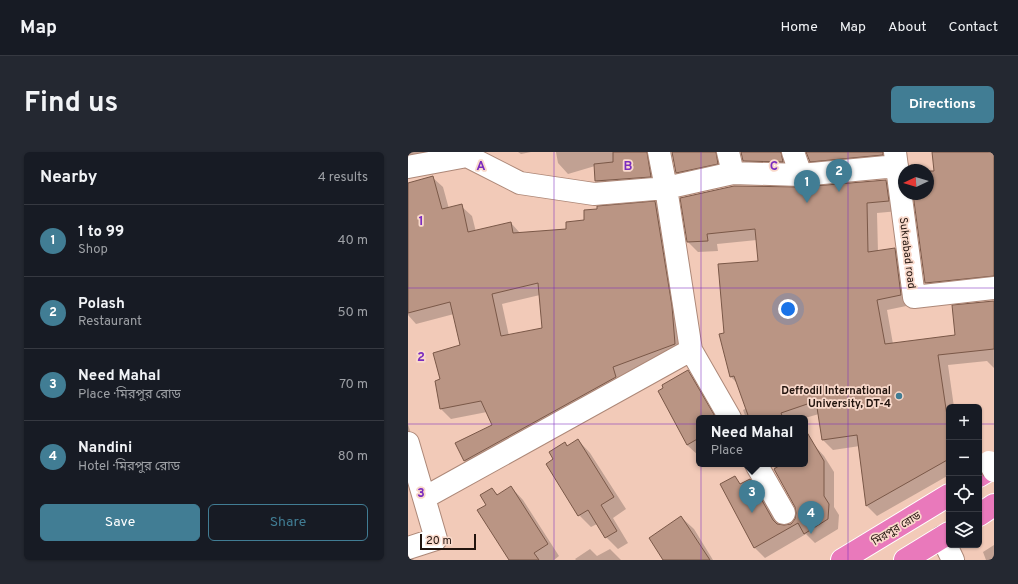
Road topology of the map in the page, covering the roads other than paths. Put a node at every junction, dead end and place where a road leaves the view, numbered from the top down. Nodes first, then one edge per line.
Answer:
1 (659, 152) edge
2 (728, 152) edge
3 (793, 152) edge
4 (896, 159) edge
5 (408, 167) edge
6 (733, 173) junction
7 (801, 175) junction
8 (666, 188) junction
9 (994, 288) edge
10 (690, 350) junction
11 (728, 415) edge
12 (408, 443) edge
13 (758, 467) edge
14 (946, 497) edge
15 (424, 498) junction
16 (994, 505) edge
17 (982, 512) edge
18 (784, 513) dead end
19 (946, 535) edge
20 (408, 548) edge
21 (950, 548) edge
22 (842, 560) edge
23 (906, 560) edge
24 (953, 560) edge

1 - 8 street
2 - 6 street
3 - 7 street
4 - 7 street
4 - 9 street, Sukrabad road
5 - 8 street
6 - 7 street
6 - 8 street
8 - 10 street
10 - 11 street
10 - 15 street
12 - 15 street
13 - 18 street
14 - 22 highway, মিরপুর রোড
15 - 20 street
16 - 17 highway
19 - 23 highway
21 - 24 street

